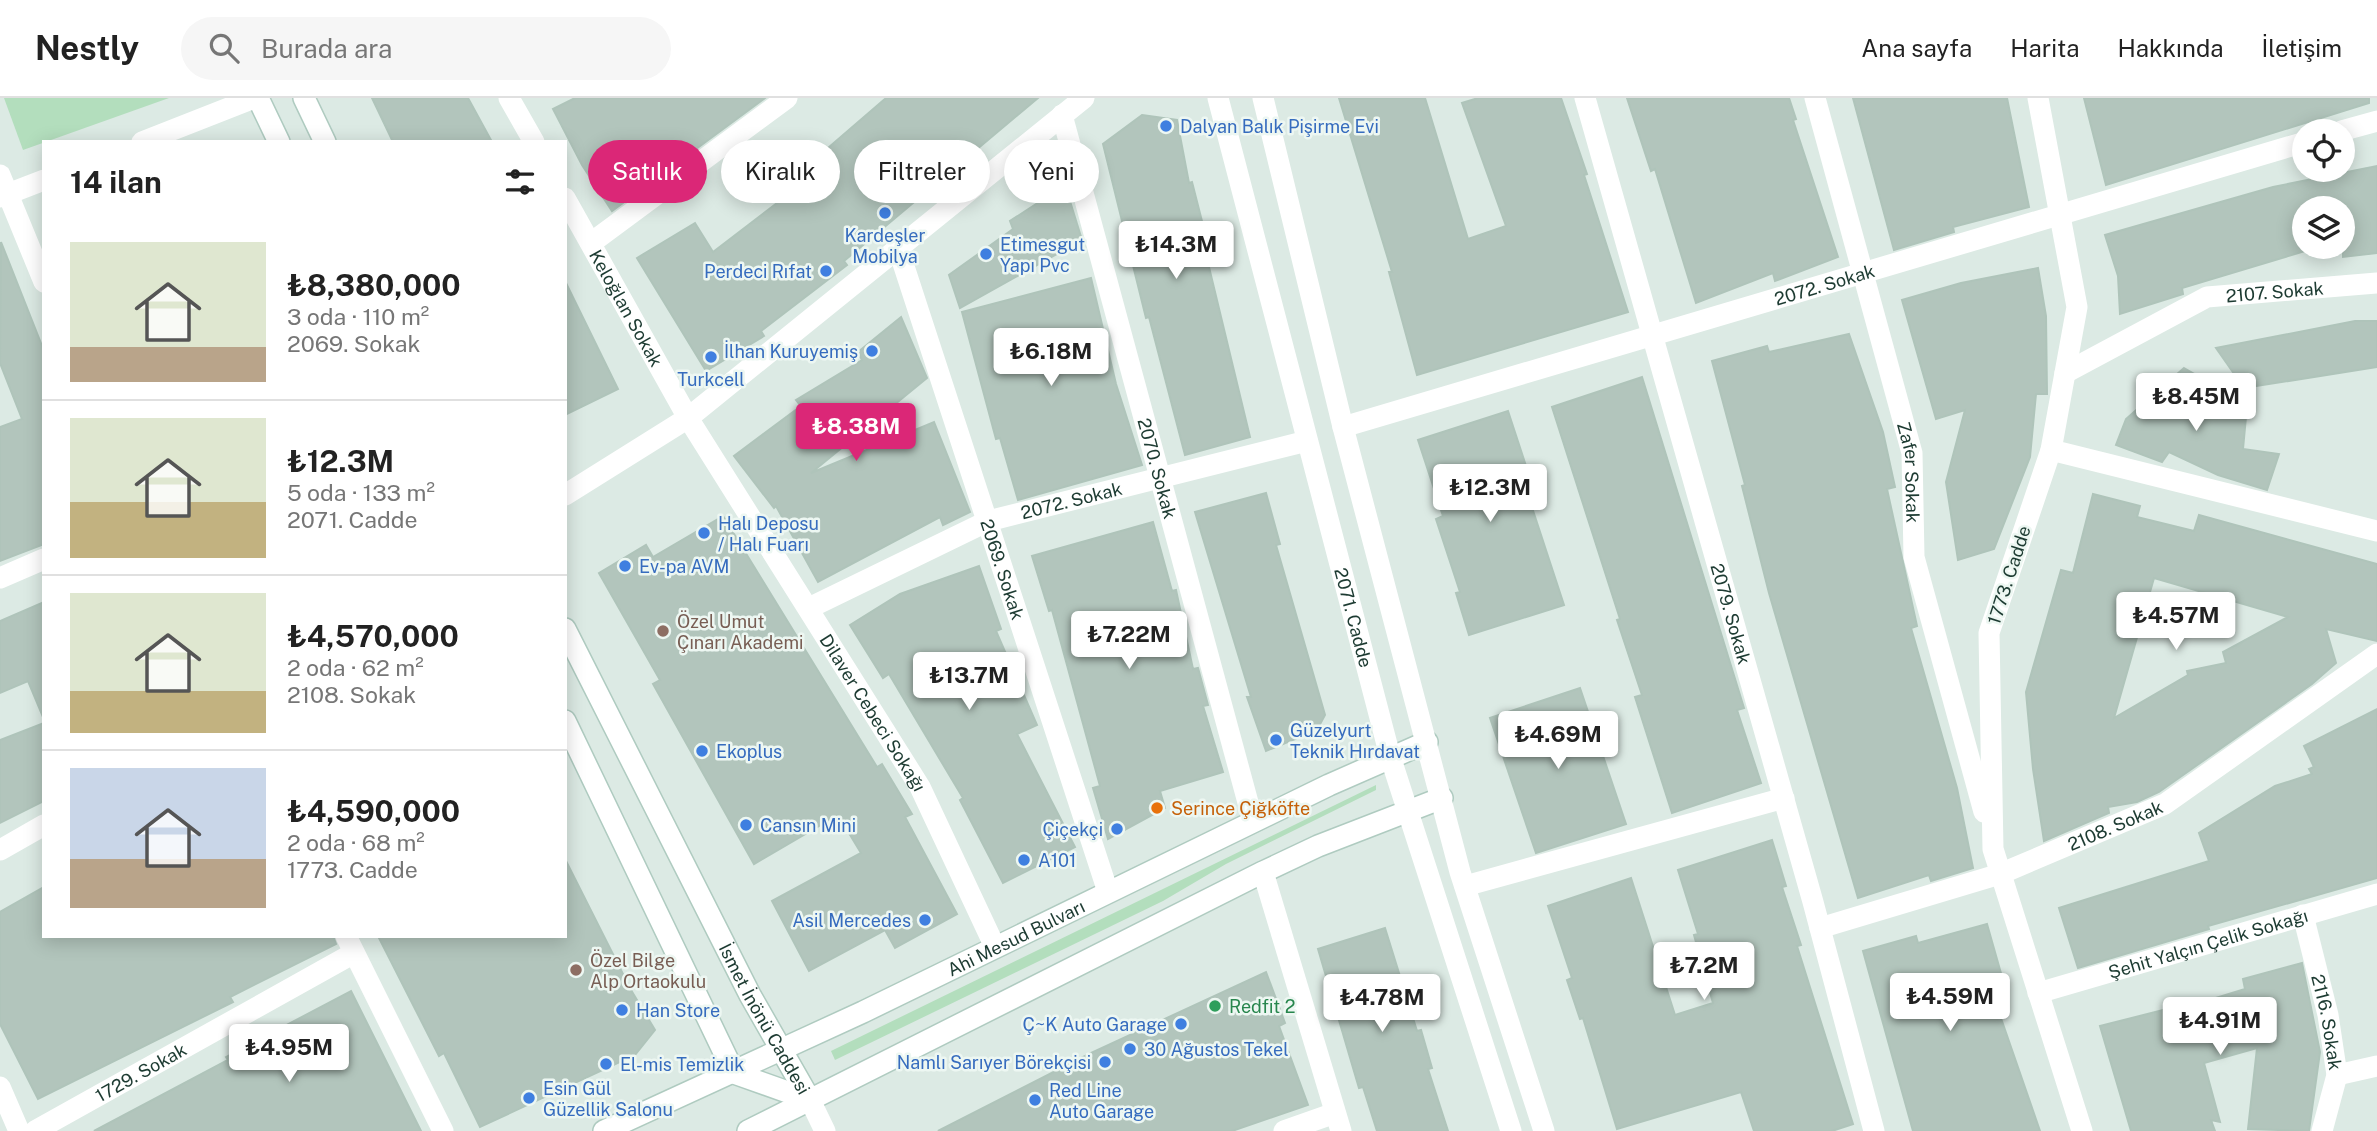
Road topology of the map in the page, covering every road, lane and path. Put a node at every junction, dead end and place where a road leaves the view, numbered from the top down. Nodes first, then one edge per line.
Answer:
1 (256, 98) edge
2 (304, 98) edge
3 (509, 98) edge
4 (787, 98) edge
5 (1084, 98) edge
6 (1218, 98) edge
7 (1263, 98) edge
8 (1585, 98) edge
9 (1815, 98) edge
10 (2038, 98) edge
11 (1062, 116) junction
12 (2377, 121) edge
13 (2355, 127) edge
14 (147, 140) edge
15 (278, 140) edge
16 (324, 140) edge
17 (533, 140) edge
18 (2292, 146) edge
19 (42, 180) edge
20 (3, 189) edge
21 (567, 202) edge
22 (2059, 213) junction
23 (590, 243) junction
24 (898, 248) junction
25 (1860, 272) junction
26 (42, 277) edge
27 (2377, 283) edge
28 (1652, 334) junction
29 (2065, 373) junction
30 (688, 418) junction
31 (1343, 427) junction
32 (1307, 441) junction
33 (2051, 450) junction
34 (1161, 478) junction
35 (567, 494) edge
36 (988, 522) junction
37 (2377, 531) edge
38 (42, 560) edge
39 (0, 578) edge
40 (809, 608) junction
41 (567, 633) edge
42 (2377, 654) edge
43 (567, 725) edge
44 (1427, 741) junction
45 (1390, 756) junction
46 (1442, 798) junction
47 (1784, 798) junction
48 (1408, 810) junction
49 (1253, 821) junction
50 (42, 826) edge
51 (0, 849) edge
52 (1993, 849) junction
53 (1263, 873) junction
54 (2000, 874) junction
55 (1465, 886) junction
56 (1108, 892) junction
57 (2377, 894) edge
58 (2304, 915) junction
59 (1820, 928) junction
60 (350, 944) edge
61 (995, 947) junction
62 (2038, 993) junction
63 (782, 1050) junction
64 (2377, 1066) edge
65 (734, 1073) junction
66 (2337, 1075) junction
67 (2, 1096) edge
68 (810, 1100) junction
69 (1338, 1122) edge
70 (19, 1131) edge
71 (35, 1131) edge
72 (443, 1131) edge
73 (604, 1131) edge
74 (748, 1131) edge
75 (825, 1131) edge
76 (1284, 1131) edge
77 (1511, 1131) edge
78 (1544, 1131) edge
79 (1874, 1131) edge
80 (2082, 1131) edge
81 (2322, 1131) edge

1 - 14 street
1 - 15 street
2 - 16 street
3 - 17 street
4 - 23 street
5 - 11 street
6 - 32 street, 2071. Cadde
7 - 31 street
8 - 28 street, 2079. Sokak
9 - 25 street, Zafer Sokak
10 - 22 street, 1773. Cadde
11 - 24 street
11 - 34 street, 2070. Sokak
12 - 13 street
18 - 22 street, 2072. Sokak
19 - 20 street
20 - 26 street
21 - 23 street, Keloğlan Sokak
22 - 25 street, 2072. Sokak
22 - 29 street, 1773. Cadde
23 - 30 street, Keloğlan Sokak
24 - 30 street
24 - 36 street, 2069. Sokak
25 - 28 street, 2072. Sokak
25 - 52 street, Zafer Sokak
27 - 29 street, 2107. Sokak
28 - 31 street, 2072. Sokak
28 - 47 street, 2079. Sokak
29 - 33 street, 1773. Cadde
30 - 35 street
30 - 40 street, Dilaver Cebeci Sokağı
31 - 44 street
32 - 34 street, 2072. Sokak
32 - 45 street, 2071. Cadde
33 - 37 street
33 - 52 street, 1773. Cadde
34 - 36 street, 2072. Sokak
34 - 49 street, 2070. Sokak
36 - 40 street, 2072. Sokak
36 - 56 street, 2069. Sokak
38 - 39 street
40 - 61 street, Dilaver Cebeci Sokağı
41 - 63 street, İsmet İnönü Caddesi
42 - 54 street, 2108. Sokak
43 - 65 street
44 - 45 street, Ahi Mesud Bulvarı
44 - 46 street
45 - 48 street, 2071. Cadde
45 - 49 street, Ahi Mesud Bulvarı
46 - 48 street
46 - 55 street
47 - 55 street
47 - 59 street, 2079. Sokak
48 - 53 street
48 - 77 street, 2071. Cadde
49 - 56 street, Ahi Mesud Bulvarı
50 - 51 street
52 - 54 street, 1773. Cadde
53 - 68 street
53 - 69 street
54 - 59 street, 2108. Sokak
54 - 62 street, 1773. Cadde
55 - 78 street
56 - 61 street, Ahi Mesud Bulvarı
57 - 58 street, Şehit Yalçın Çelik Sokağı
58 - 62 street, Şehit Yalçın Çelik Sokağı
58 - 66 street, 2116. Sokak
59 - 79 street, 2079. Sokak
60 - 71 street, 1729. Sokak
60 - 72 street
61 - 63 street, Ahi Mesud Bulvarı
62 - 80 street, 1773. Cadde
63 - 65 street, Ahi Mesud Bulvarı
63 - 68 street, İsmet İnönü Caddesi
64 - 66 street
65 - 68 street, İsmet İnönü Caddesi
65 - 73 street, Ahi Mesud Bulvarı
66 - 81 street, 2116. Sokak
67 - 70 street
68 - 74 street
68 - 75 street
69 - 76 street

